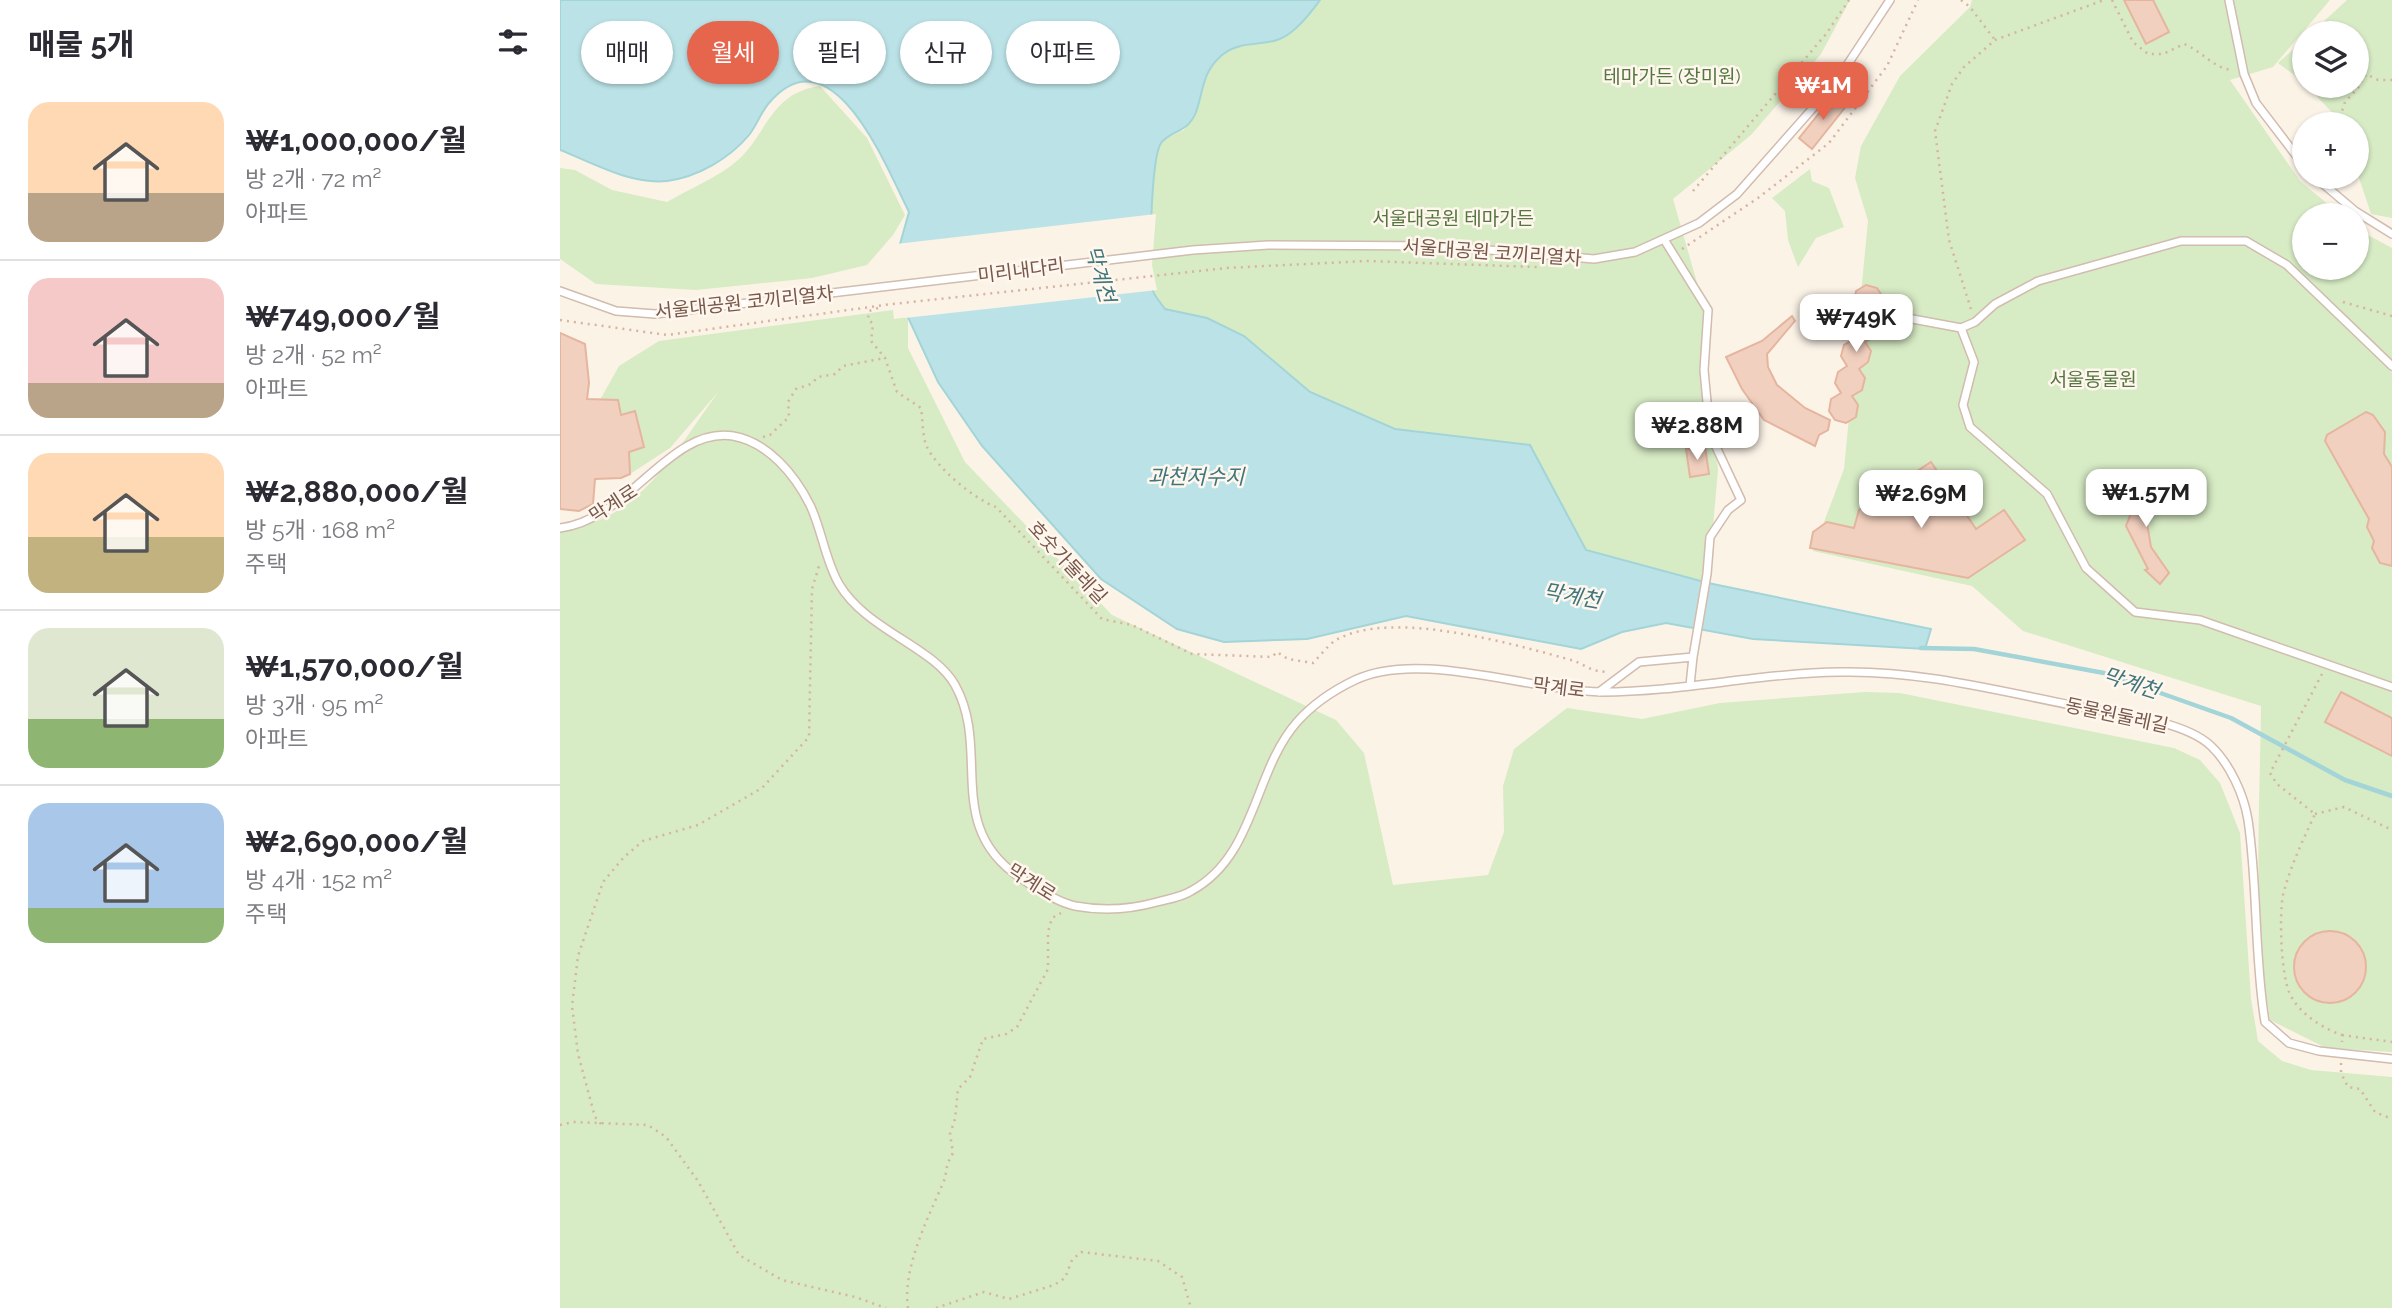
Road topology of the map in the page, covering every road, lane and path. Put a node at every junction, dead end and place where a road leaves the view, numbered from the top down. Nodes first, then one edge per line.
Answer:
1 (1849, 0) edge
2 (1890, 0) edge
3 (1918, 0) edge
4 (1961, 0) edge
5 (2104, 0) edge
6 (2112, 0) edge
7 (2229, 0) edge
8 (1995, 40) junction
9 (2243, 70) junction
10 (2392, 80) edge
11 (2342, 112) edge
12 (2292, 150) edge
13 (2329, 189) edge
14 (1693, 191) dead end
15 (2392, 234) edge
16 (1664, 241) junction
17 (1193, 250) joint
18 (1673, 254) junction
19 (1539, 267) dead end
20 (890, 286) joint
21 (560, 291) edge
22 (2341, 301) dead end
23 (890, 304) junction
24 (1875, 312) tunnel mouth
25 (2392, 316) edge
26 (560, 320) edge
27 (1975, 322) junction
28 (1961, 328) junction
29 (885, 358) junction
30 (2392, 366) edge
31 (747, 440) junction
32 (560, 528) edge
33 (824, 546) junction
34 (1693, 657) junction
35 (2326, 665) junction
36 (1622, 675) junction
37 (1690, 685) junction
38 (2392, 687) edge
39 (1598, 692) junction
40 (2315, 814) junction
41 (2392, 830) edge
42 (1073, 906) junction
43 (2342, 1035) junction
44 (2392, 1042) edge
45 (2342, 1052) junction
46 (2392, 1059) edge
47 (2392, 1119) edge
48 (601, 1124) junction
49 (560, 1125) edge
50 (886, 1308) edge
51 (908, 1308) edge
52 (936, 1308) edge
53 (1191, 1308) edge

1 - 14 path
2 - 16 lane, 서울대공원 코끼리열차
3 - 18 path
4 - 8 path
5 - 8 path
6 - 9 path
7 - 9 lane
8 - 27 path
9 - 12 lane
10 - 11 path
13 - 15 lane
16 - 17 lane, 서울대공원 코끼리열차
16 - 18 lane
17 - 20 lane, 미리내다리
18 - 34 lane
19 - 23 path, 미리내다리
20 - 21 lane, 서울대공원 코끼리열차
22 - 25 path
23 - 26 path, 미리내다리
23 - 29 path, 호숫가둘레길
24 - 28 lane
27 - 28 lane
27 - 30 lane
28 - 35 lane
29 - 31 path
29 - 36 path, 호숫가둘레길
31 - 32 lane, 막계로
31 - 33 lane, 막계로
33 - 42 lane, 막계로
33 - 48 path
34 - 36 lane
34 - 37 lane
35 - 38 lane
35 - 40 path
36 - 39 lane
37 - 39 lane, 동물원둘레길
37 - 45 lane, 동물원둘레길
39 - 42 lane, 막계로
40 - 41 path
40 - 43 path
42 - 51 path
43 - 44 path
43 - 45 path
45 - 46 lane, 동물원둘레길
45 - 47 path
48 - 49 path
48 - 50 path
52 - 53 path

